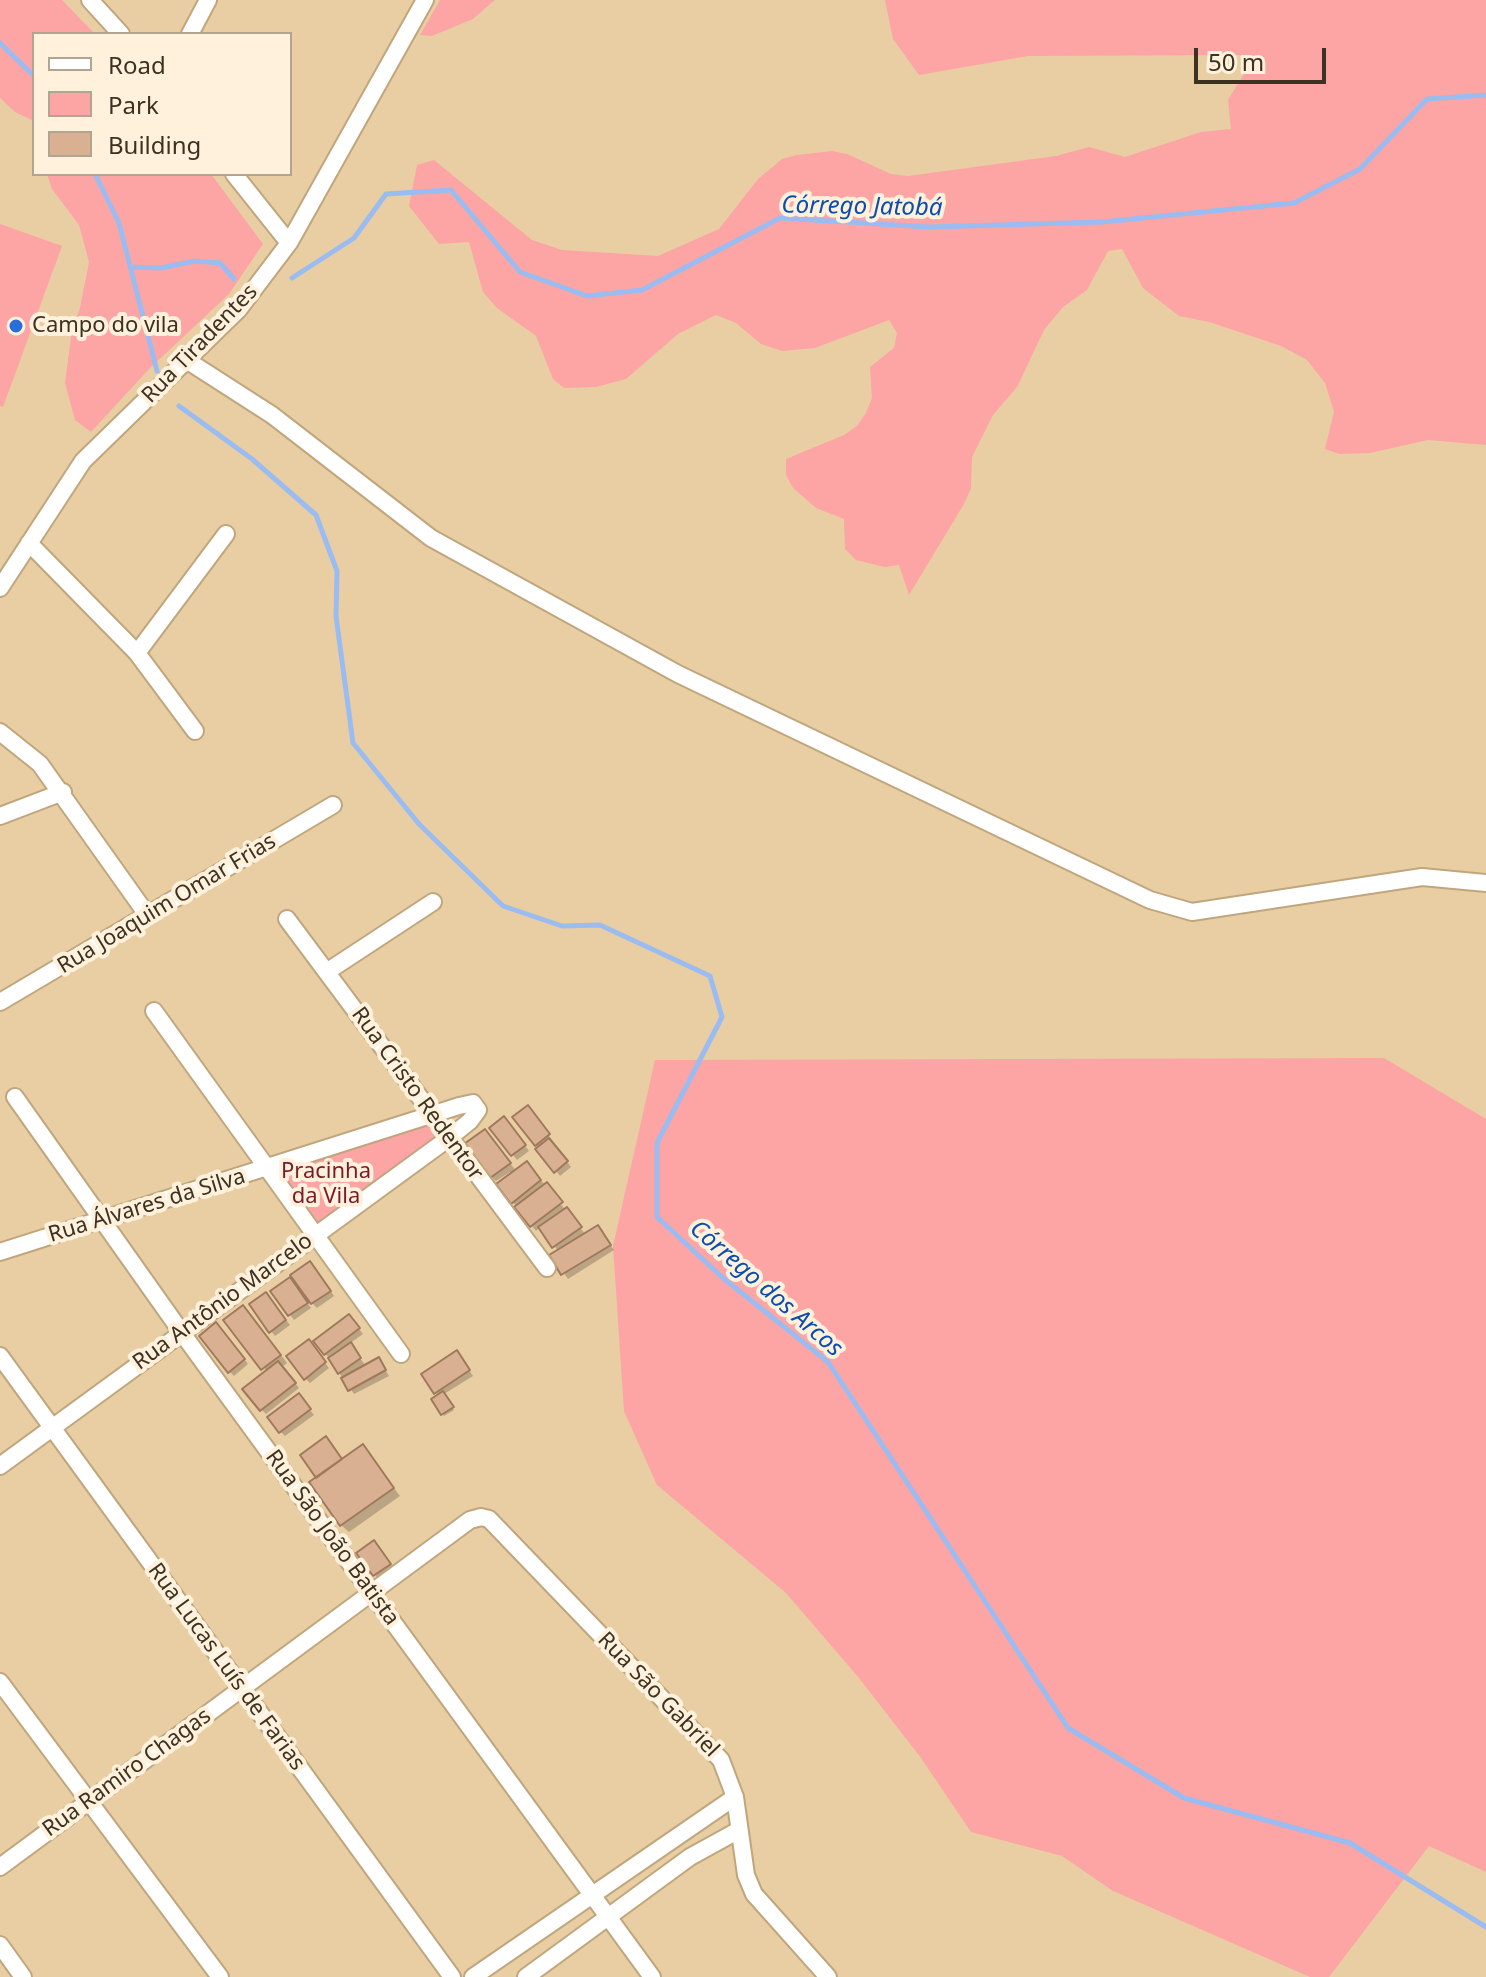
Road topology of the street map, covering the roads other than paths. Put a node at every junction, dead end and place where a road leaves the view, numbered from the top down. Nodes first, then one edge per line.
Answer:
1 (90, 0) edge
2 (208, 0) edge
3 (425, 0) edge
4 (119, 32) edge
5 (191, 32) edge
6 (236, 176) edge
7 (289, 243) junction
8 (188, 361) junction
9 (226, 534) dead end
10 (29, 543) junction
11 (0, 588) edge
12 (137, 653) junction
13 (195, 731) dead end
14 (0, 732) edge
15 (63, 792) junction
16 (333, 805) dead end
17 (0, 816) edge
18 (1486, 883) edge
19 (433, 902) dead end
20 (148, 916) junction
21 (287, 919) dead end
22 (328, 971) junction
23 (0, 1002) edge
24 (154, 1011) dead end
25 (15, 1097) dead end
26 (477, 1105) joint
27 (432, 1115) junction
28 (449, 1138) junction
29 (265, 1169) junction
30 (102, 1219) junction
31 (317, 1234) junction
32 (0, 1252) edge
33 (547, 1268) dead end
34 (182, 1333) junction
35 (401, 1354) dead end
36 (0, 1356) edge
37 (52, 1427) junction
38 (0, 1466) edge
39 (489, 1519) joint
40 (373, 1593) junction
41 (0, 1682) edge
42 (241, 1689) junction
43 (735, 1797) junction
44 (87, 1801) junction
45 (739, 1830) junction
46 (0, 1867) edge
47 (593, 1895) junction
48 (609, 1917) junction
49 (0, 1945) edge
50 (23, 1977) edge
51 (220, 1977) edge
52 (452, 1977) edge
53 (473, 1977) edge
54 (526, 1977) edge
55 (652, 1977) edge
56 (828, 1977) edge

1 - 4 street
2 - 5 street
3 - 7 street, Rua Tiradentes
6 - 7 street
7 - 8 street, Rua Tiradentes
8 - 10 street, Rua Tiradentes
8 - 18 street
9 - 12 street
10 - 11 street, Rua Tiradentes
10 - 12 street
12 - 13 street
14 - 15 street
15 - 17 street
15 - 20 street
16 - 20 street, Rua Joaquim Omar Frias
19 - 22 street
20 - 23 street, Rua Joaquim Omar Frias
21 - 22 street, Rua Cristo Redentor
22 - 27 street, Rua Cristo Redentor
24 - 29 street
25 - 30 street, Rua São João Batista
26 - 27 street, Rua Álvares da Silva
26 - 28 street, Rua Antônio Marcelo
27 - 28 street, Rua Cristo Redentor
27 - 29 street, Rua Álvares da Silva
28 - 31 street, Rua Antônio Marcelo
28 - 33 street, Rua Cristo Redentor
29 - 30 street, Rua Álvares da Silva
29 - 31 street
30 - 32 street, Rua Álvares da Silva
30 - 34 street, Rua São João Batista
31 - 34 street, Rua Antônio Marcelo
31 - 35 street
34 - 37 street, Rua Antônio Marcelo
34 - 40 street, Rua São João Batista
36 - 37 street, Rua Lucas Luís de Farias
37 - 38 street, Rua Antônio Marcelo
37 - 42 street, Rua Lucas Luís de Farias
39 - 40 street, Rua Ramiro Chagas
39 - 43 street, Rua São Gabriel
40 - 42 street, Rua Ramiro Chagas
40 - 47 street, Rua São João Batista
41 - 44 street
42 - 44 street, Rua Ramiro Chagas
42 - 52 street, Rua Lucas Luís de Farias
43 - 45 street, Rua São Gabriel
43 - 47 street
44 - 46 street, Rua Ramiro Chagas
44 - 51 street
45 - 48 street
45 - 56 street, Rua São Gabriel
47 - 48 street, Rua São João Batista
47 - 53 street
48 - 54 street
48 - 55 street, Rua São João Batista
49 - 50 street

